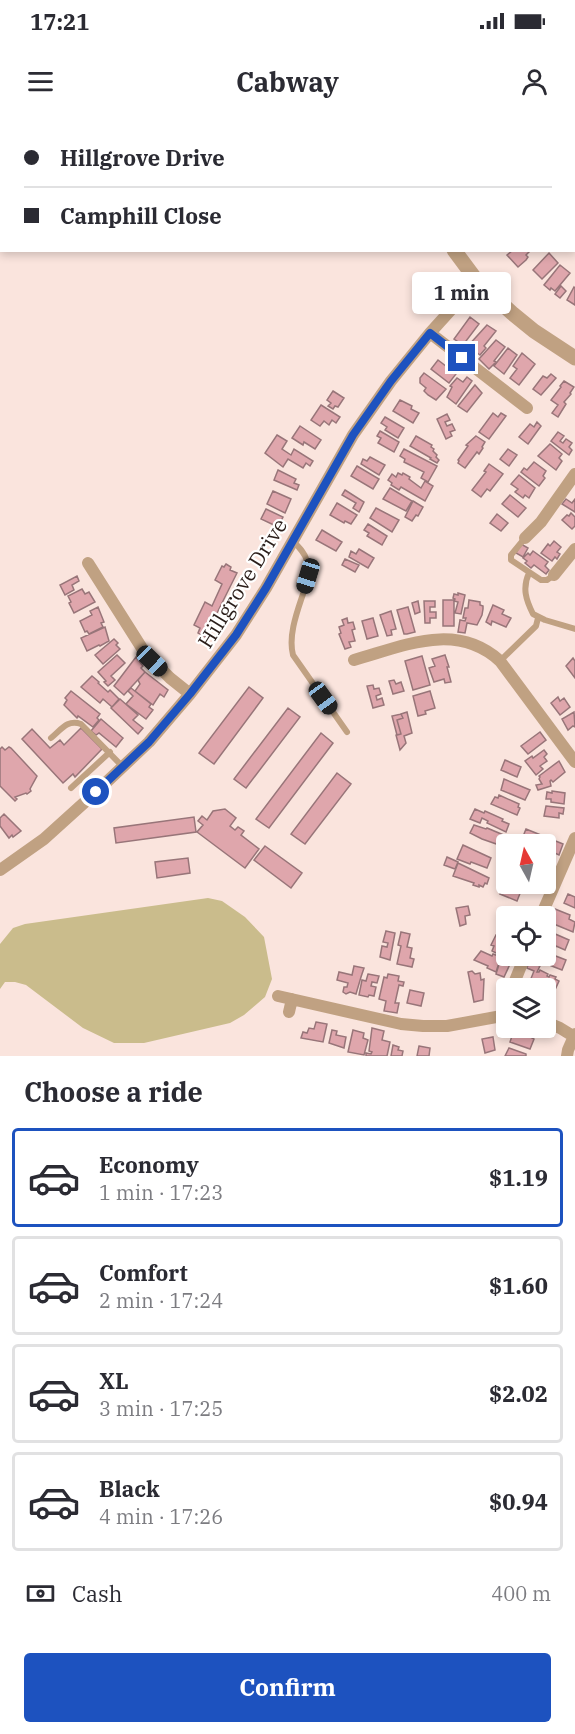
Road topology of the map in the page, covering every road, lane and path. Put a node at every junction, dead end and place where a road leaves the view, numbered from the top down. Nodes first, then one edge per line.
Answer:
1 (455, 252) edge
2 (477, 281) junction
3 (430, 333) junction
4 (575, 358) edge
5 (527, 408) dead end
6 (575, 474) edge
7 (525, 538) joint
8 (293, 541) junction
9 (575, 549) edge
10 (88, 563) dead end
11 (529, 573) junction
12 (554, 575) joint
13 (538, 618) junction
14 (575, 628) edge
15 (354, 660) dead end
16 (500, 661) junction
17 (190, 694) junction
18 (347, 732) dead end
19 (51, 738) dead end
20 (110, 752) junction
21 (575, 762) edge
22 (123, 767) junction
23 (82, 779) junction
24 (71, 788) dead end
25 (96, 792) junction
26 (575, 838) edge
27 (0, 870) edge
28 (545, 906) edge
29 (278, 996) dead end
30 (496, 1018) edge
31 (556, 1026) edge
32 (574, 1035) edge
33 (567, 1056) edge

1 - 2 street
2 - 3 street, Hillgrove Drive
2 - 4 street
3 - 5 street
3 - 8 street, Hillgrove Drive
6 - 7 street
7 - 11 lane
8 - 17 street, Hillgrove Drive
8 - 18 lane
9 - 12 street
10 - 17 street
11 - 12 lane
11 - 13 lane
13 - 14 lane
13 - 16 lane
15 - 16 street
16 - 21 street
17 - 22 street, Hillgrove Drive
19 - 20 lane
20 - 22 lane
20 - 23 lane
22 - 25 street, Hillgrove Drive
23 - 24 lane
23 - 25 lane
25 - 27 street, Hillgrove Drive
26 - 28 street
29 - 30 street
31 - 32 street
32 - 33 street

